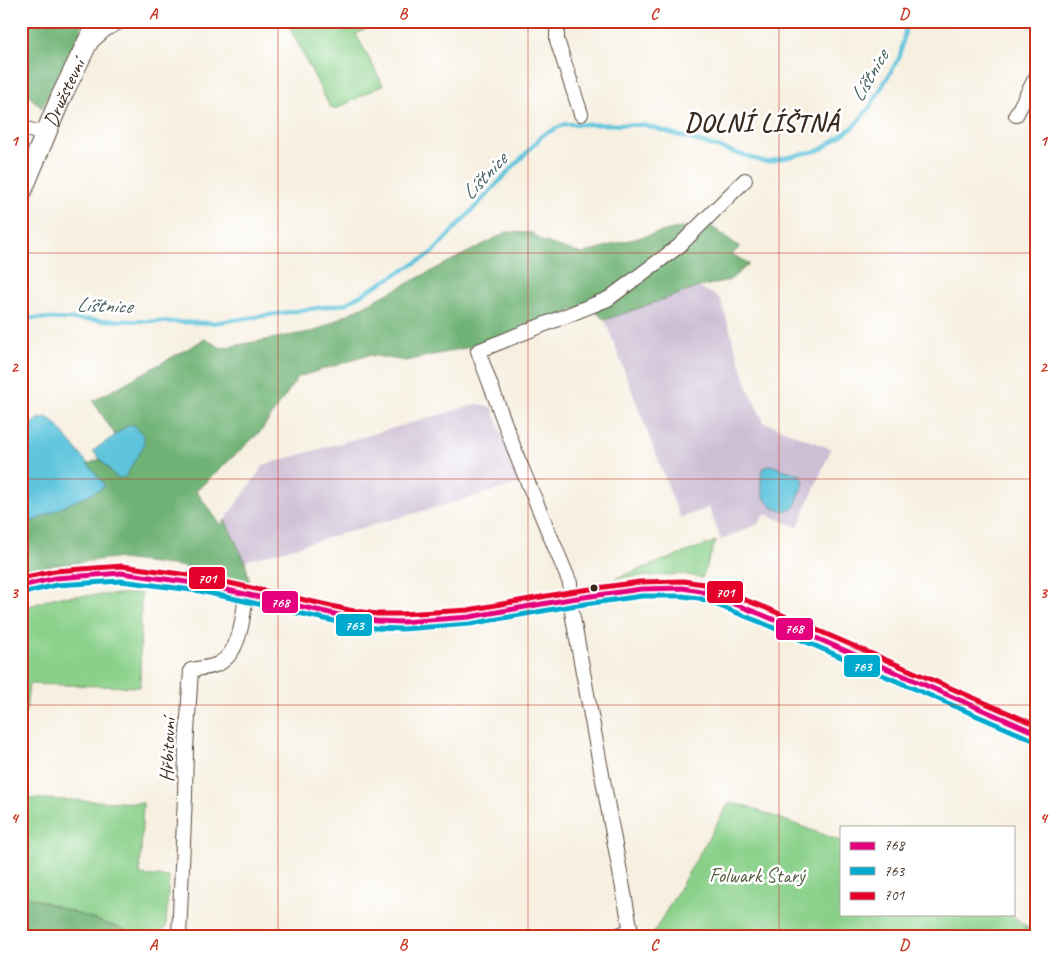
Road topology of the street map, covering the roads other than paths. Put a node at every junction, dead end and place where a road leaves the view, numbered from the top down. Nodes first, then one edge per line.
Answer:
1 (98, 21) edge
2 (121, 21) edge
3 (557, 21) edge
4 (84, 49) junction
5 (1036, 77) edge
6 (581, 114) dead end
7 (1016, 115) dead end
8 (21, 127) edge
9 (46, 135) junction
10 (745, 180) dead end
11 (21, 193) edge
12 (21, 586) edge
13 (246, 594) junction
14 (570, 599) junction
15 (1036, 733) edge
16 (632, 934) edge
17 (179, 937) edge
18 (614, 937) edge

1 - 4 street, Družstevní
2 - 4 street
3 - 6 street
4 - 9 street, Družstevní
5 - 7 street
8 - 9 street
9 - 11 street, Družstevní
10 - 14 street
12 - 13 street
13 - 14 street
13 - 17 street, Hřbitovní
14 - 15 street
14 - 16 street
16 - 18 street

